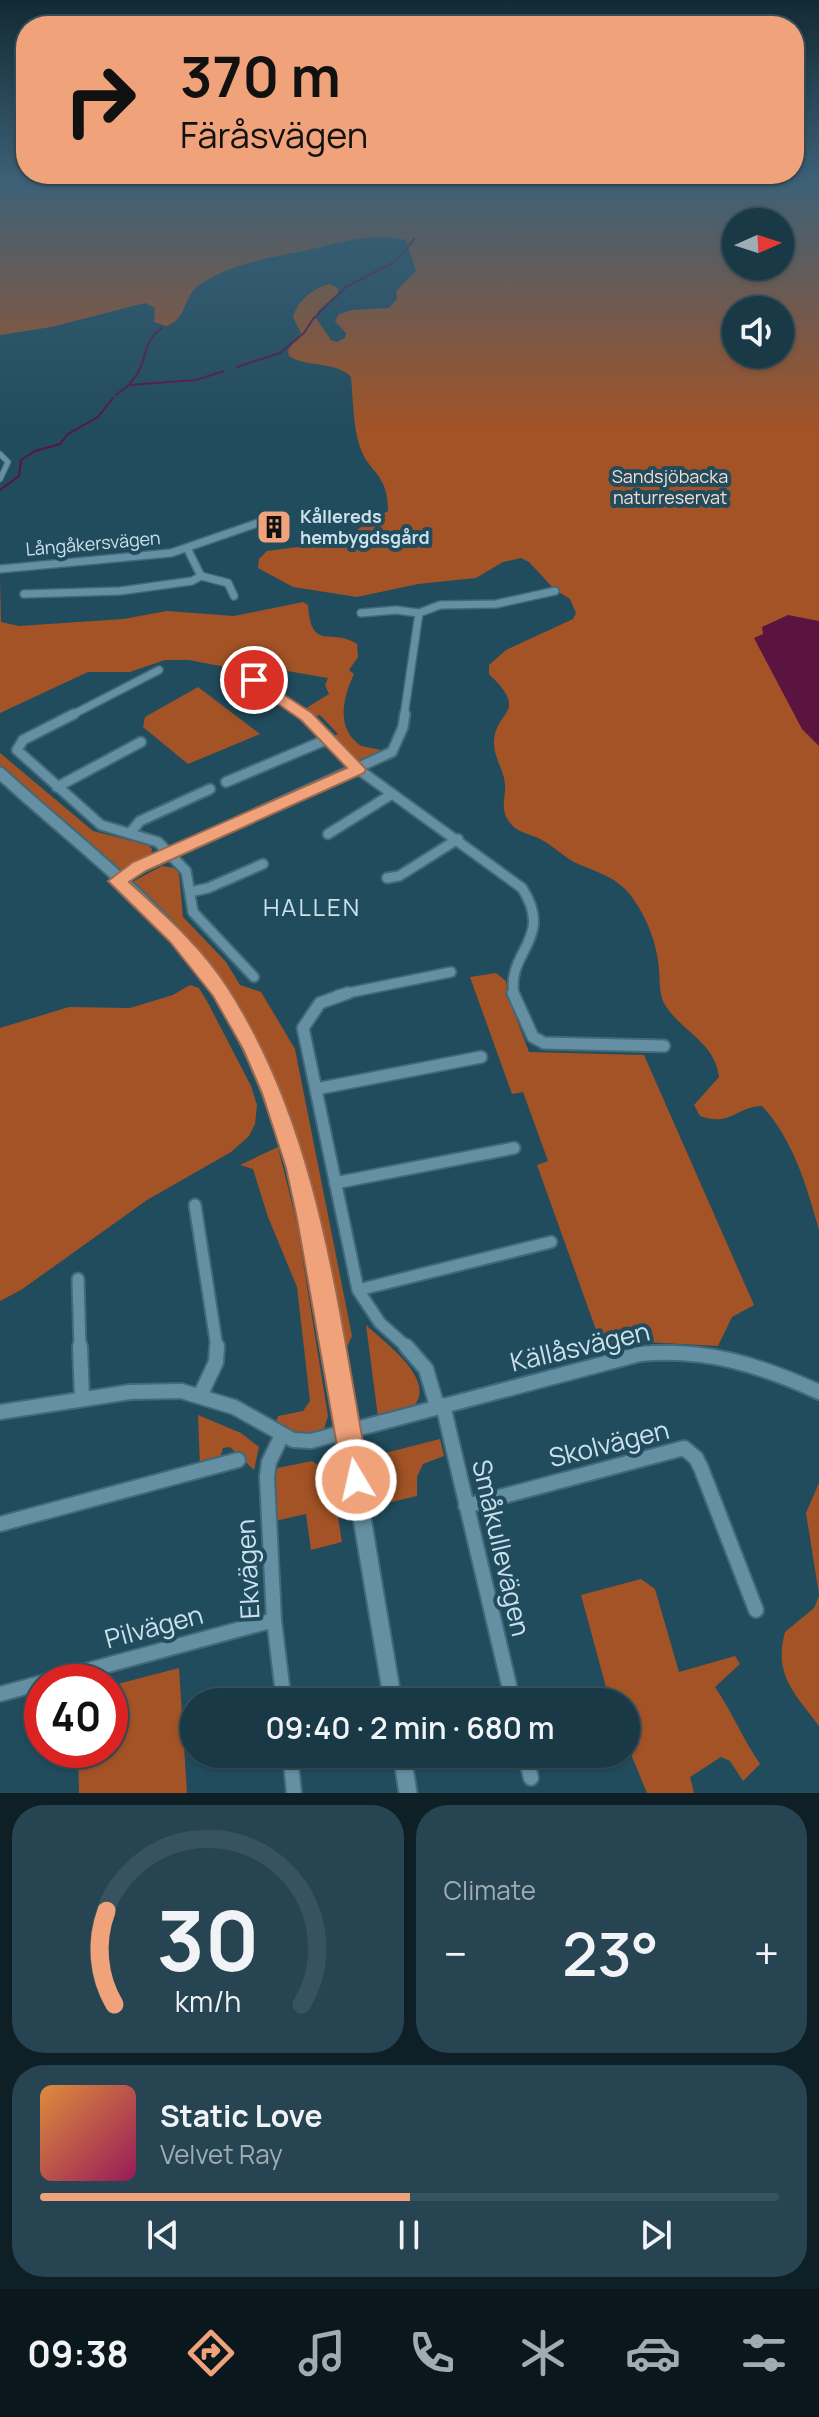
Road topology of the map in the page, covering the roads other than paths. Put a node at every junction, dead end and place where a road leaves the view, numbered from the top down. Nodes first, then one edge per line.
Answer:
1 (0, 454) edge
2 (0, 479) edge
3 (278, 516) dead end
4 (188, 550) junction
5 (0, 569) edge
6 (201, 576) junction
7 (555, 591) dead end
8 (24, 594) dead end
9 (234, 596) dead end
10 (361, 613) dead end
11 (419, 613) junction
12 (159, 670) dead end
13 (254, 680) dead end
14 (328, 739) junction
15 (141, 742) dead end
16 (358, 769) junction
17 (0, 773) edge
18 (226, 782) dead end
19 (57, 787) junction
20 (210, 789) dead end
21 (392, 794) junction
22 (130, 833) junction
23 (328, 834) dead end
24 (458, 839) junction
25 (170, 853) junction
26 (263, 864) dead end
27 (387, 878) dead end
28 (117, 881) junction
29 (190, 892) junction
30 (451, 972) dead end
31 (254, 977) dead end
32 (664, 1046) dead end
33 (481, 1057) dead end
34 (316, 1089) junction
35 (514, 1148) dead end
36 (335, 1183) junction
37 (195, 1205) dead end
38 (551, 1242) dead end
39 (78, 1279) dead end
40 (358, 1290) junction
41 (819, 1392) edge
42 (200, 1396) junction
43 (82, 1398) junction
44 (440, 1406) junction
45 (0, 1412) edge
46 (349, 1430) junction
47 (282, 1435) junction
48 (238, 1460) dead end
49 (466, 1506) junction
50 (0, 1524) edge
51 (756, 1610) dead end
52 (274, 1620) junction
53 (282, 1688) edge
54 (391, 1688) edge
55 (510, 1688) edge
56 (0, 1694) edge
57 (291, 1768) edge
58 (404, 1768) edge
59 (528, 1768) edge
60 (531, 1778) dead end
61 (294, 1793) edge
62 (408, 1793) edge

1 - 2 street
3 - 4 street, Långåkersvägen
4 - 5 street, Långåkersvägen
4 - 6 street, Långåkersvägen
6 - 8 street
6 - 9 street
7 - 11 street
10 - 11 street
11 - 16 street
12 - 19 street
13 - 14 street
14 - 16 street
14 - 18 street
15 - 19 street
16 - 21 street
16 - 25 street
17 - 28 street
19 - 22 street
20 - 22 street
21 - 23 street
21 - 24 street
22 - 25 street
24 - 27 street
24 - 32 street
25 - 28 street
25 - 29 street
26 - 29 street
28 - 46 street
29 - 31 street
30 - 34 street
33 - 34 street
34 - 36 street
35 - 36 street
36 - 40 street
37 - 42 street
38 - 40 street
39 - 43 street
40 - 44 street, Småkullevägen
41 - 44 street, Källåsvägen
42 - 43 street
42 - 47 street
43 - 45 street
44 - 46 street, Källåsvägen
44 - 49 street, Småkullevägen
46 - 47 street, Källåsvägen
46 - 54 street
47 - 52 street, Ekvägen
48 - 50 street
49 - 51 street, Skolvägen
49 - 55 street, Småkullevägen
52 - 53 street, Ekvägen
52 - 56 street, Pilvägen
57 - 61 street
58 - 62 street
59 - 60 street

